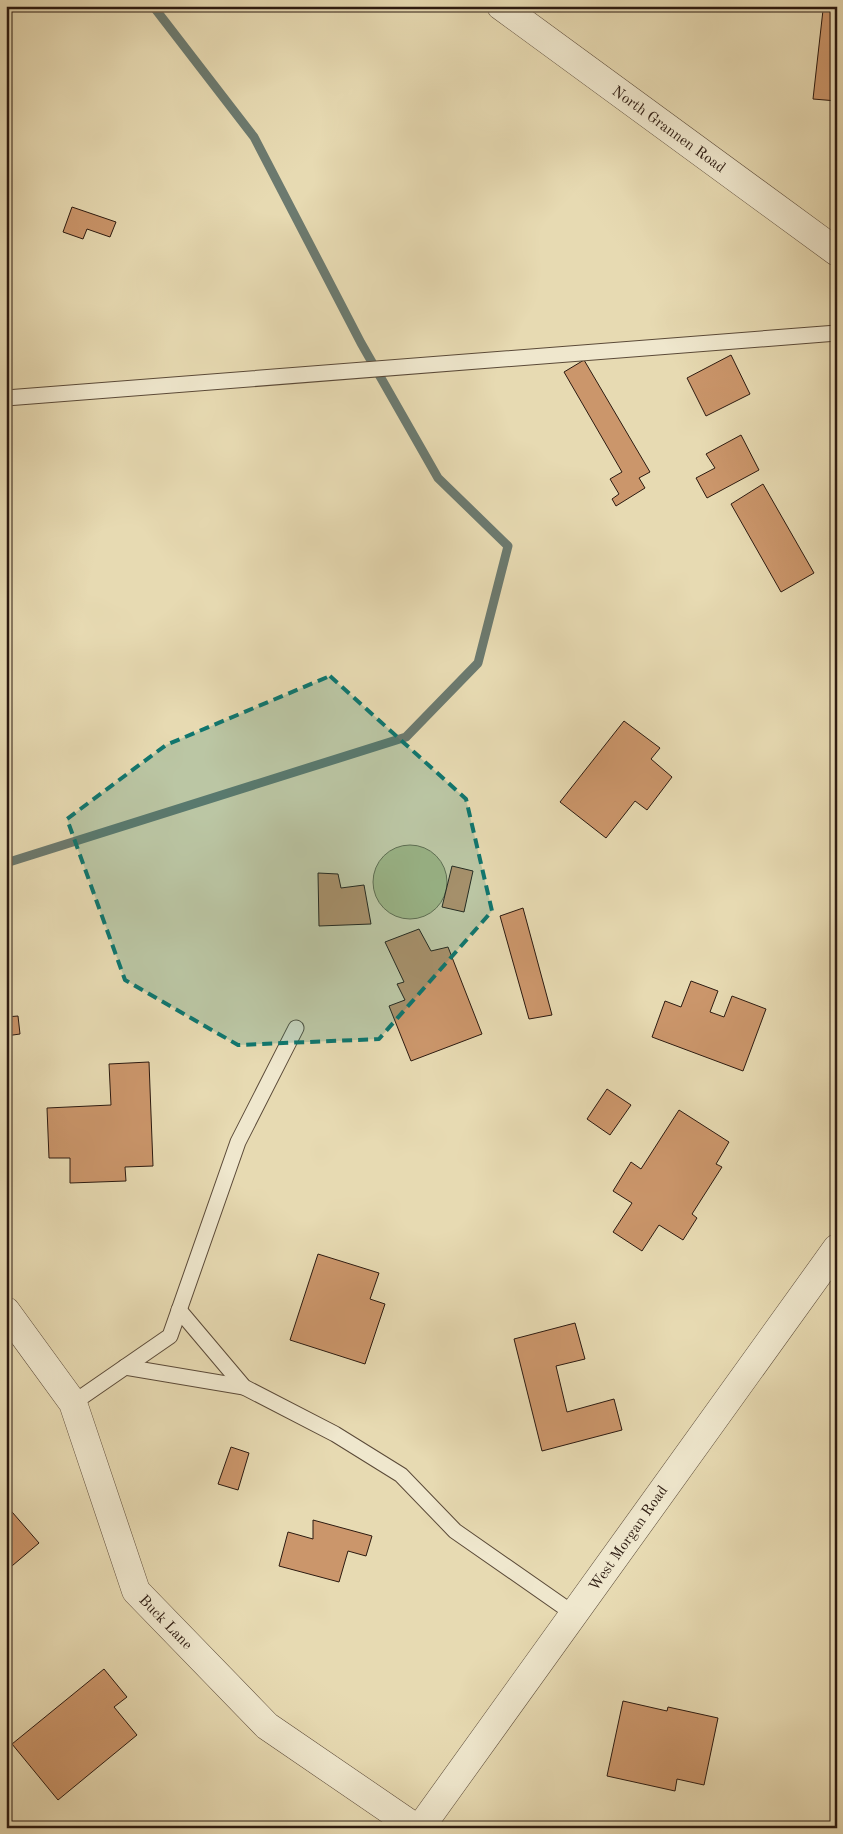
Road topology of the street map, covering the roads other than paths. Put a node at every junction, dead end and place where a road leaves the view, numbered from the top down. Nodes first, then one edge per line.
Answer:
1 (501, 6) edge
2 (837, 252) edge
3 (837, 333) edge
4 (6, 398) edge
5 (296, 1028) dead end
6 (837, 1248) edge
7 (179, 1310) junction
8 (6, 1311) edge
9 (125, 1367) junction
10 (244, 1387) junction
11 (74, 1403) junction
12 (574, 1614) junction
13 (416, 1828) edge
14 (420, 1828) edge

1 - 2 street, North Grannen Road
3 - 4 lane
5 - 7 lane
6 - 12 street, West Morgan Road
7 - 9 lane
7 - 10 lane
8 - 11 street, Buck Lane
9 - 10 lane
9 - 11 lane
10 - 12 lane
11 - 13 street, Buck Lane
12 - 14 street, West Morgan Road

